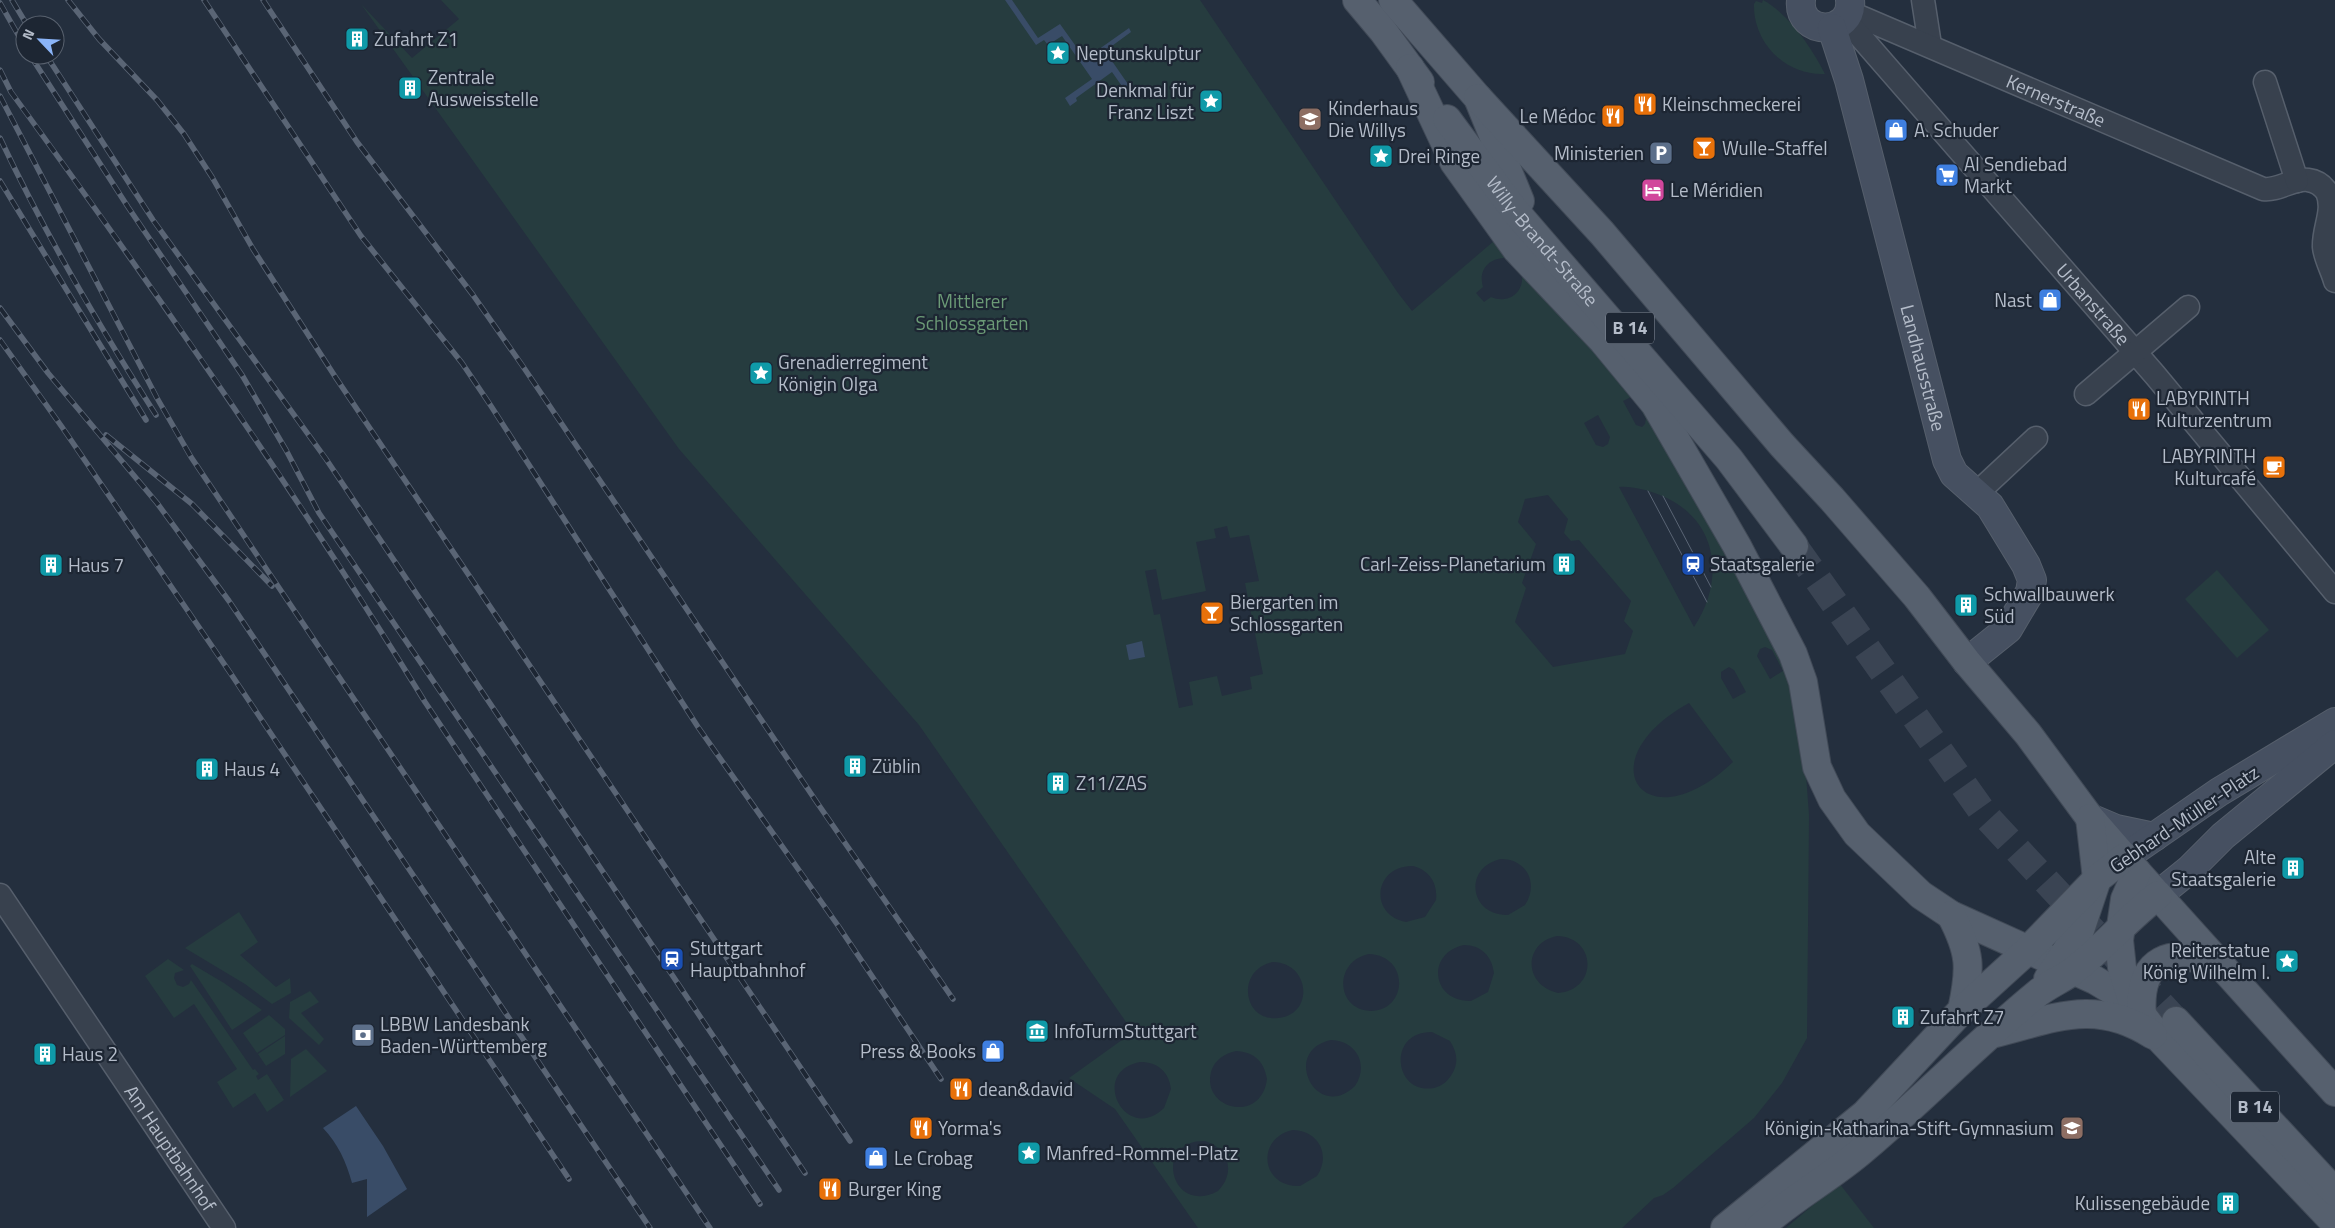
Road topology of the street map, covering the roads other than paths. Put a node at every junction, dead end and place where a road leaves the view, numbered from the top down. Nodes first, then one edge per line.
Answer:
1 (1356, 0) edge
2 (1393, 0) edge
3 (1801, 0) edge
4 (1923, 0) edge
5 (1844, 15) edge
6 (1930, 46) junction
7 (1410, 68) junction
8 (2265, 82) dead end
9 (1478, 98) junction
10 (2297, 182) junction
11 (2333, 219) edge
12 (1571, 274) junction
13 (2335, 280) edge
14 (2188, 307) dead end
15 (1603, 342) junction
16 (2136, 352) junction
17 (2086, 394) dead end
18 (2036, 438) dead end
19 (1976, 493) junction
20 (2335, 592) edge
21 (1967, 662) junction
22 (2335, 722) edge
23 (2335, 744) edge
24 (2090, 818) junction
25 (2154, 837) junction
26 (2131, 865) junction
27 (2094, 890) junction
28 (0, 894) edge
29 (2155, 904) junction
30 (1951, 915) junction
31 (2120, 929) junction
32 (2028, 950) junction
33 (2221, 965) junction
34 (2066, 967) junction
35 (1962, 1010) junction
36 (2138, 1010) junction
37 (2174, 1024) junction
38 (1989, 1035) junction
39 (2335, 1092) edge
40 (2335, 1171) edge
41 (2335, 1192) edge
42 (2335, 1223) edge
43 (224, 1228) edge
44 (1724, 1228) edge
45 (1759, 1228) edge

1 - 7 main road, Willy-Brandt-Straße / B 14
2 - 9 main road, Willy-Brandt-Straße / B 14
3 - 5 street
4 - 6 street
5 - 6 street, Kernerstraße
5 - 16 street, Urbanstraße
5 - 19 street, Landhausstraße
6 - 10 street, Kernerstraße
7 - 12 main road, Willy-Brandt-Straße / B 14
7 - 15 main road
8 - 10 street
9 - 12 main road, Willy-Brandt-Straße / B 14
9 - 21 main road
10 - 11 street
11 - 13 street
12 - 15 main road
14 - 16 street
15 - 30 main road
16 - 17 street
16 - 20 street, Urbanstraße
18 - 19 street
19 - 21 street, Landhausstraße
21 - 24 main road
22 - 25 street, Gebhard-Müller-Platz
23 - 29 street, Gebhard-Müller-Platz
24 - 25 street
24 - 26 main road
24 - 27 main road
25 - 26 street
26 - 27 main road, Gebhard-Müller-Platz
26 - 29 main road
27 - 29 main road
27 - 32 main road, Gebhard-Müller-Platz
27 - 34 main road
28 - 43 street, Am Hauptbahnhof
29 - 31 main road, Gebhard-Müller-Platz
29 - 33 main road
30 - 32 main road
30 - 35 main road
31 - 34 main road, Gebhard-Müller-Platz
31 - 36 main road
32 - 34 main road
32 - 35 main road, Gebhard-Müller-Platz
33 - 36 main road
33 - 39 main road
34 - 36 main road
34 - 38 main road, Gebhard-Müller-Platz
35 - 44 main road, Gebhard-Müller-Platz
36 - 37 main road
37 - 38 main road
37 - 40 main road, B 14
37 - 41 main road, B 14
37 - 42 main road
38 - 45 main road, Gebhard-Müller-Platz

